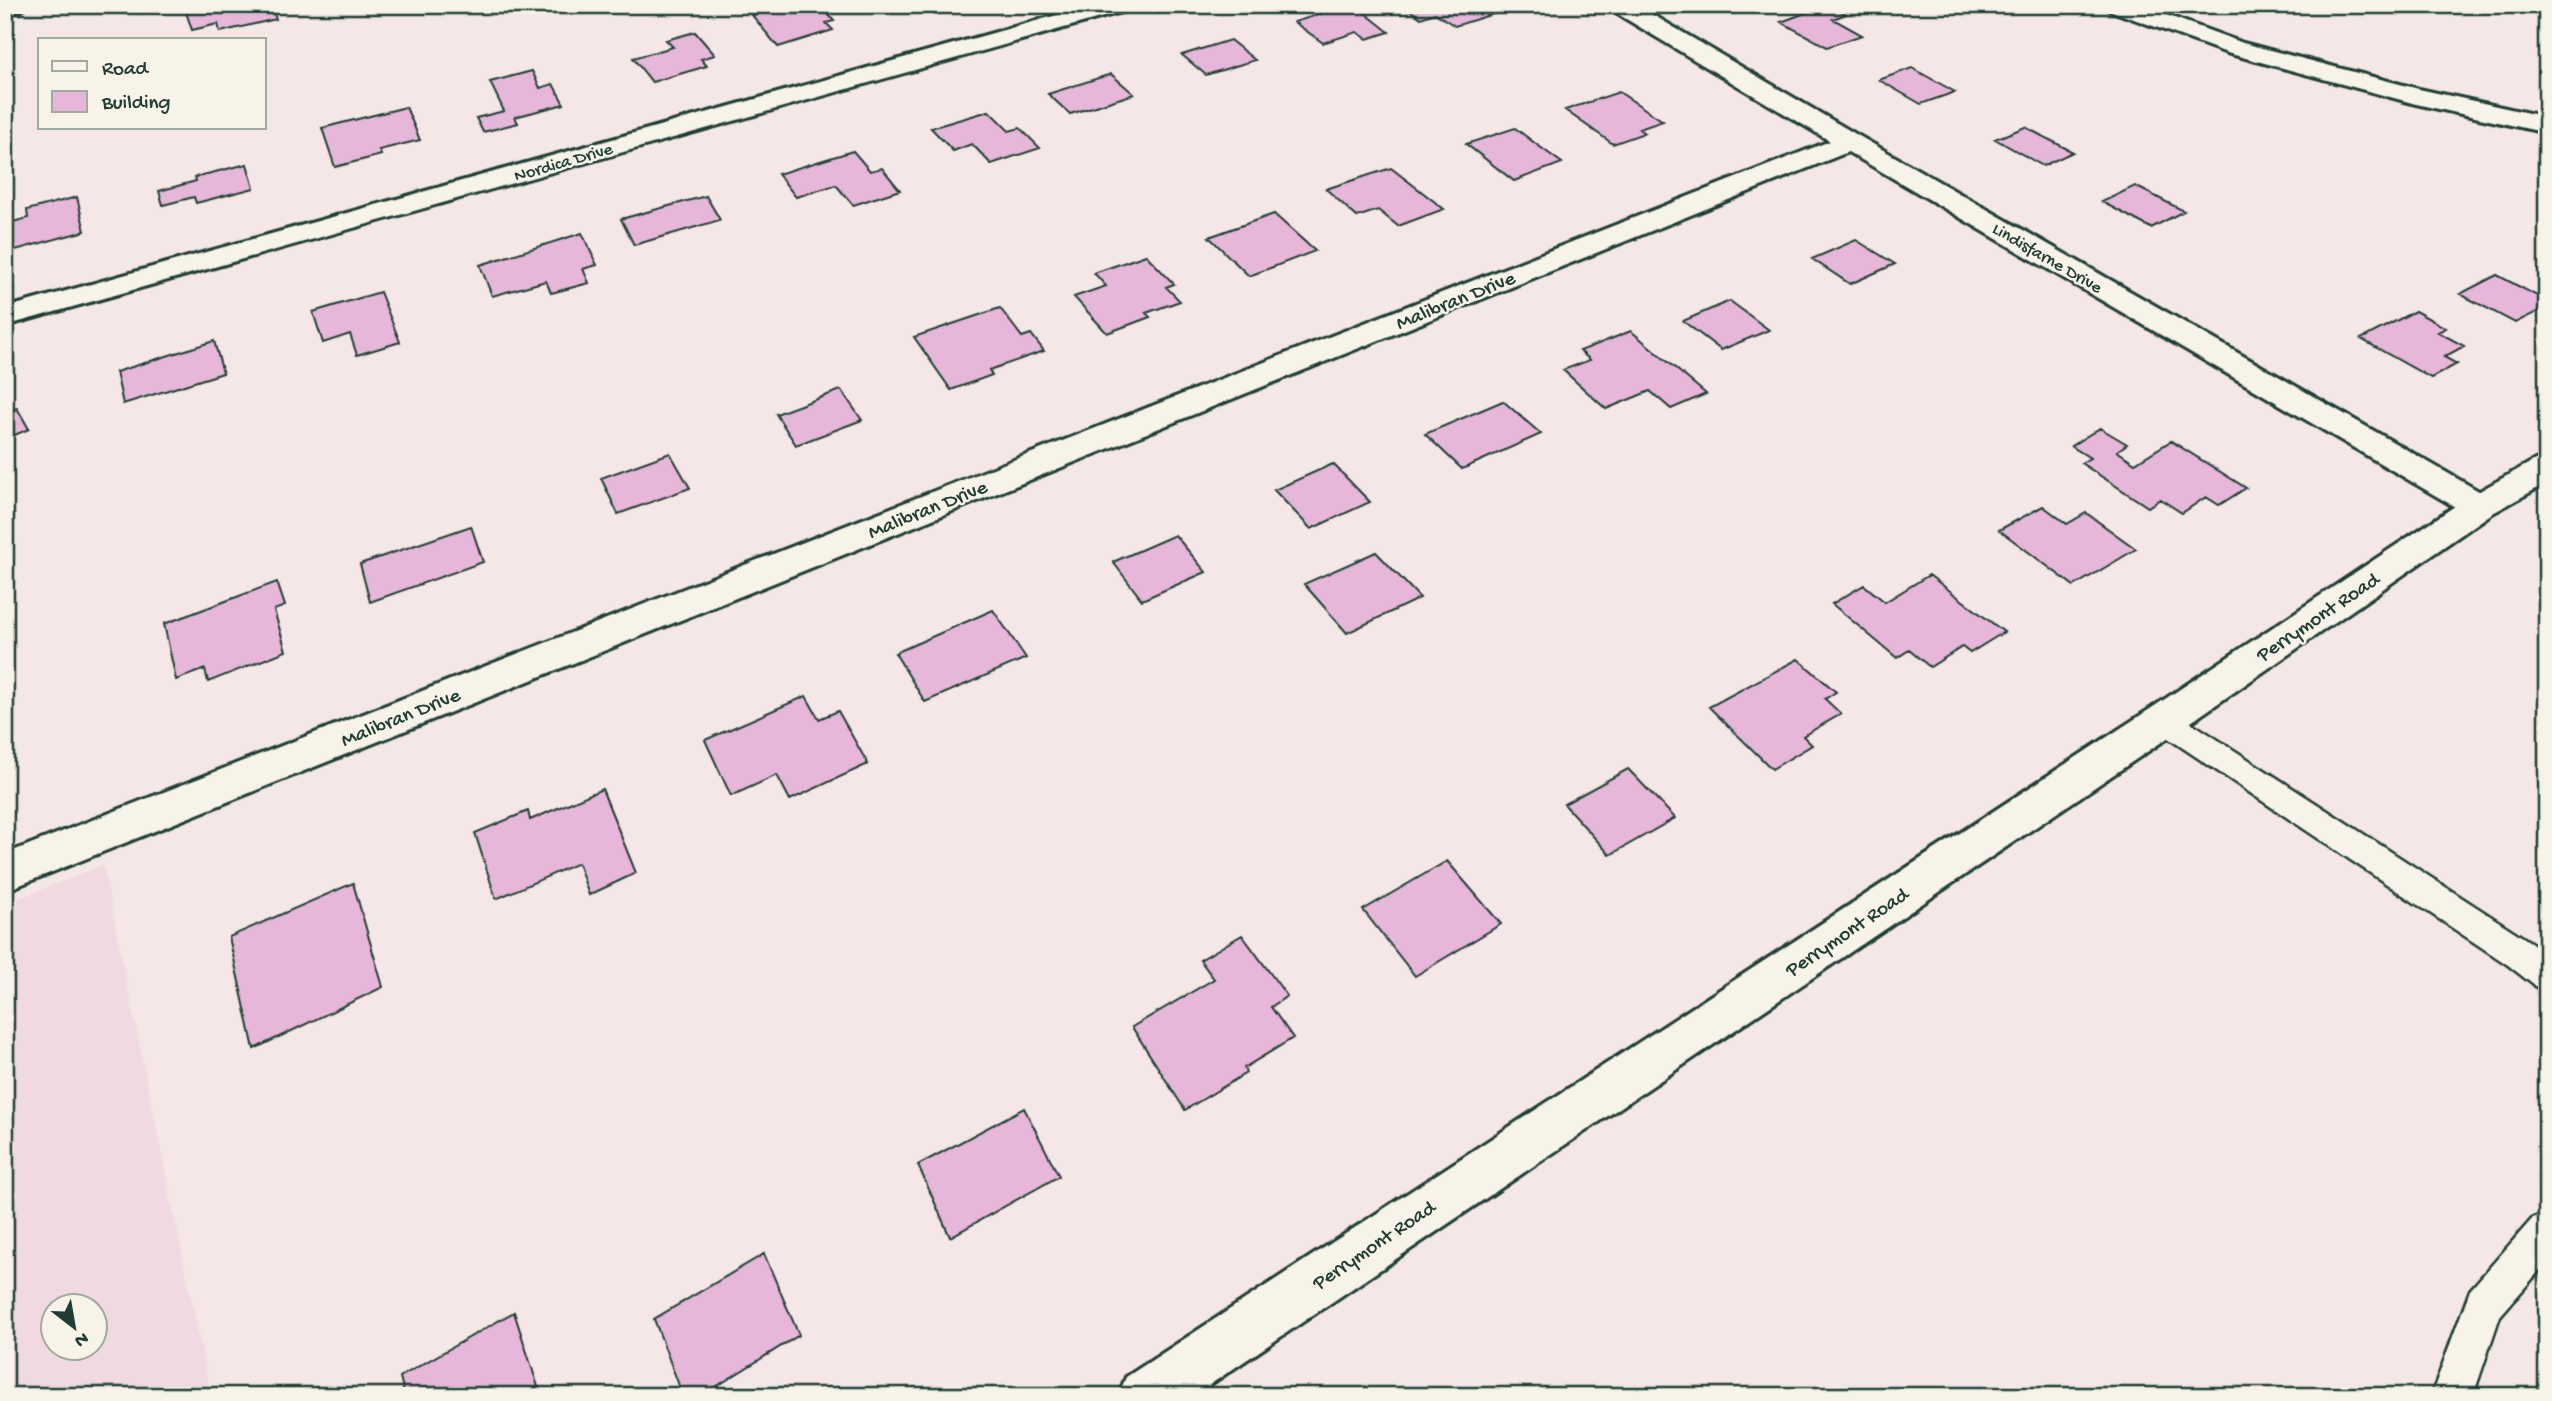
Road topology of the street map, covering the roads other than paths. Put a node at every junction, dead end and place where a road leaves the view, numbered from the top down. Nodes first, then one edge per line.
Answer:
1 (15, 5) edge
2 (1120, 5) edge
3 (1619, 5) edge
4 (2117, 5) edge
5 (5, 8) edge
6 (2547, 125) edge
7 (1850, 142) junction
8 (5, 317) edge
9 (2547, 468) edge
10 (2479, 506) junction
11 (2164, 720) junction
12 (5, 873) edge
13 (2547, 975) edge
14 (2547, 1232) edge
15 (1145, 1396) edge
16 (2452, 1396) edge

1 - 5 street
2 - 8 street, Nordica Drive
3 - 7 street, Lindisfarne Drive
4 - 6 street
7 - 10 street, Lindisfarne Drive
7 - 12 street, Malibran Drive
9 - 10 street, Perrymont Road
10 - 11 street, Perrymont Road
11 - 13 lane
11 - 15 street, Perrymont Road
14 - 16 lane

